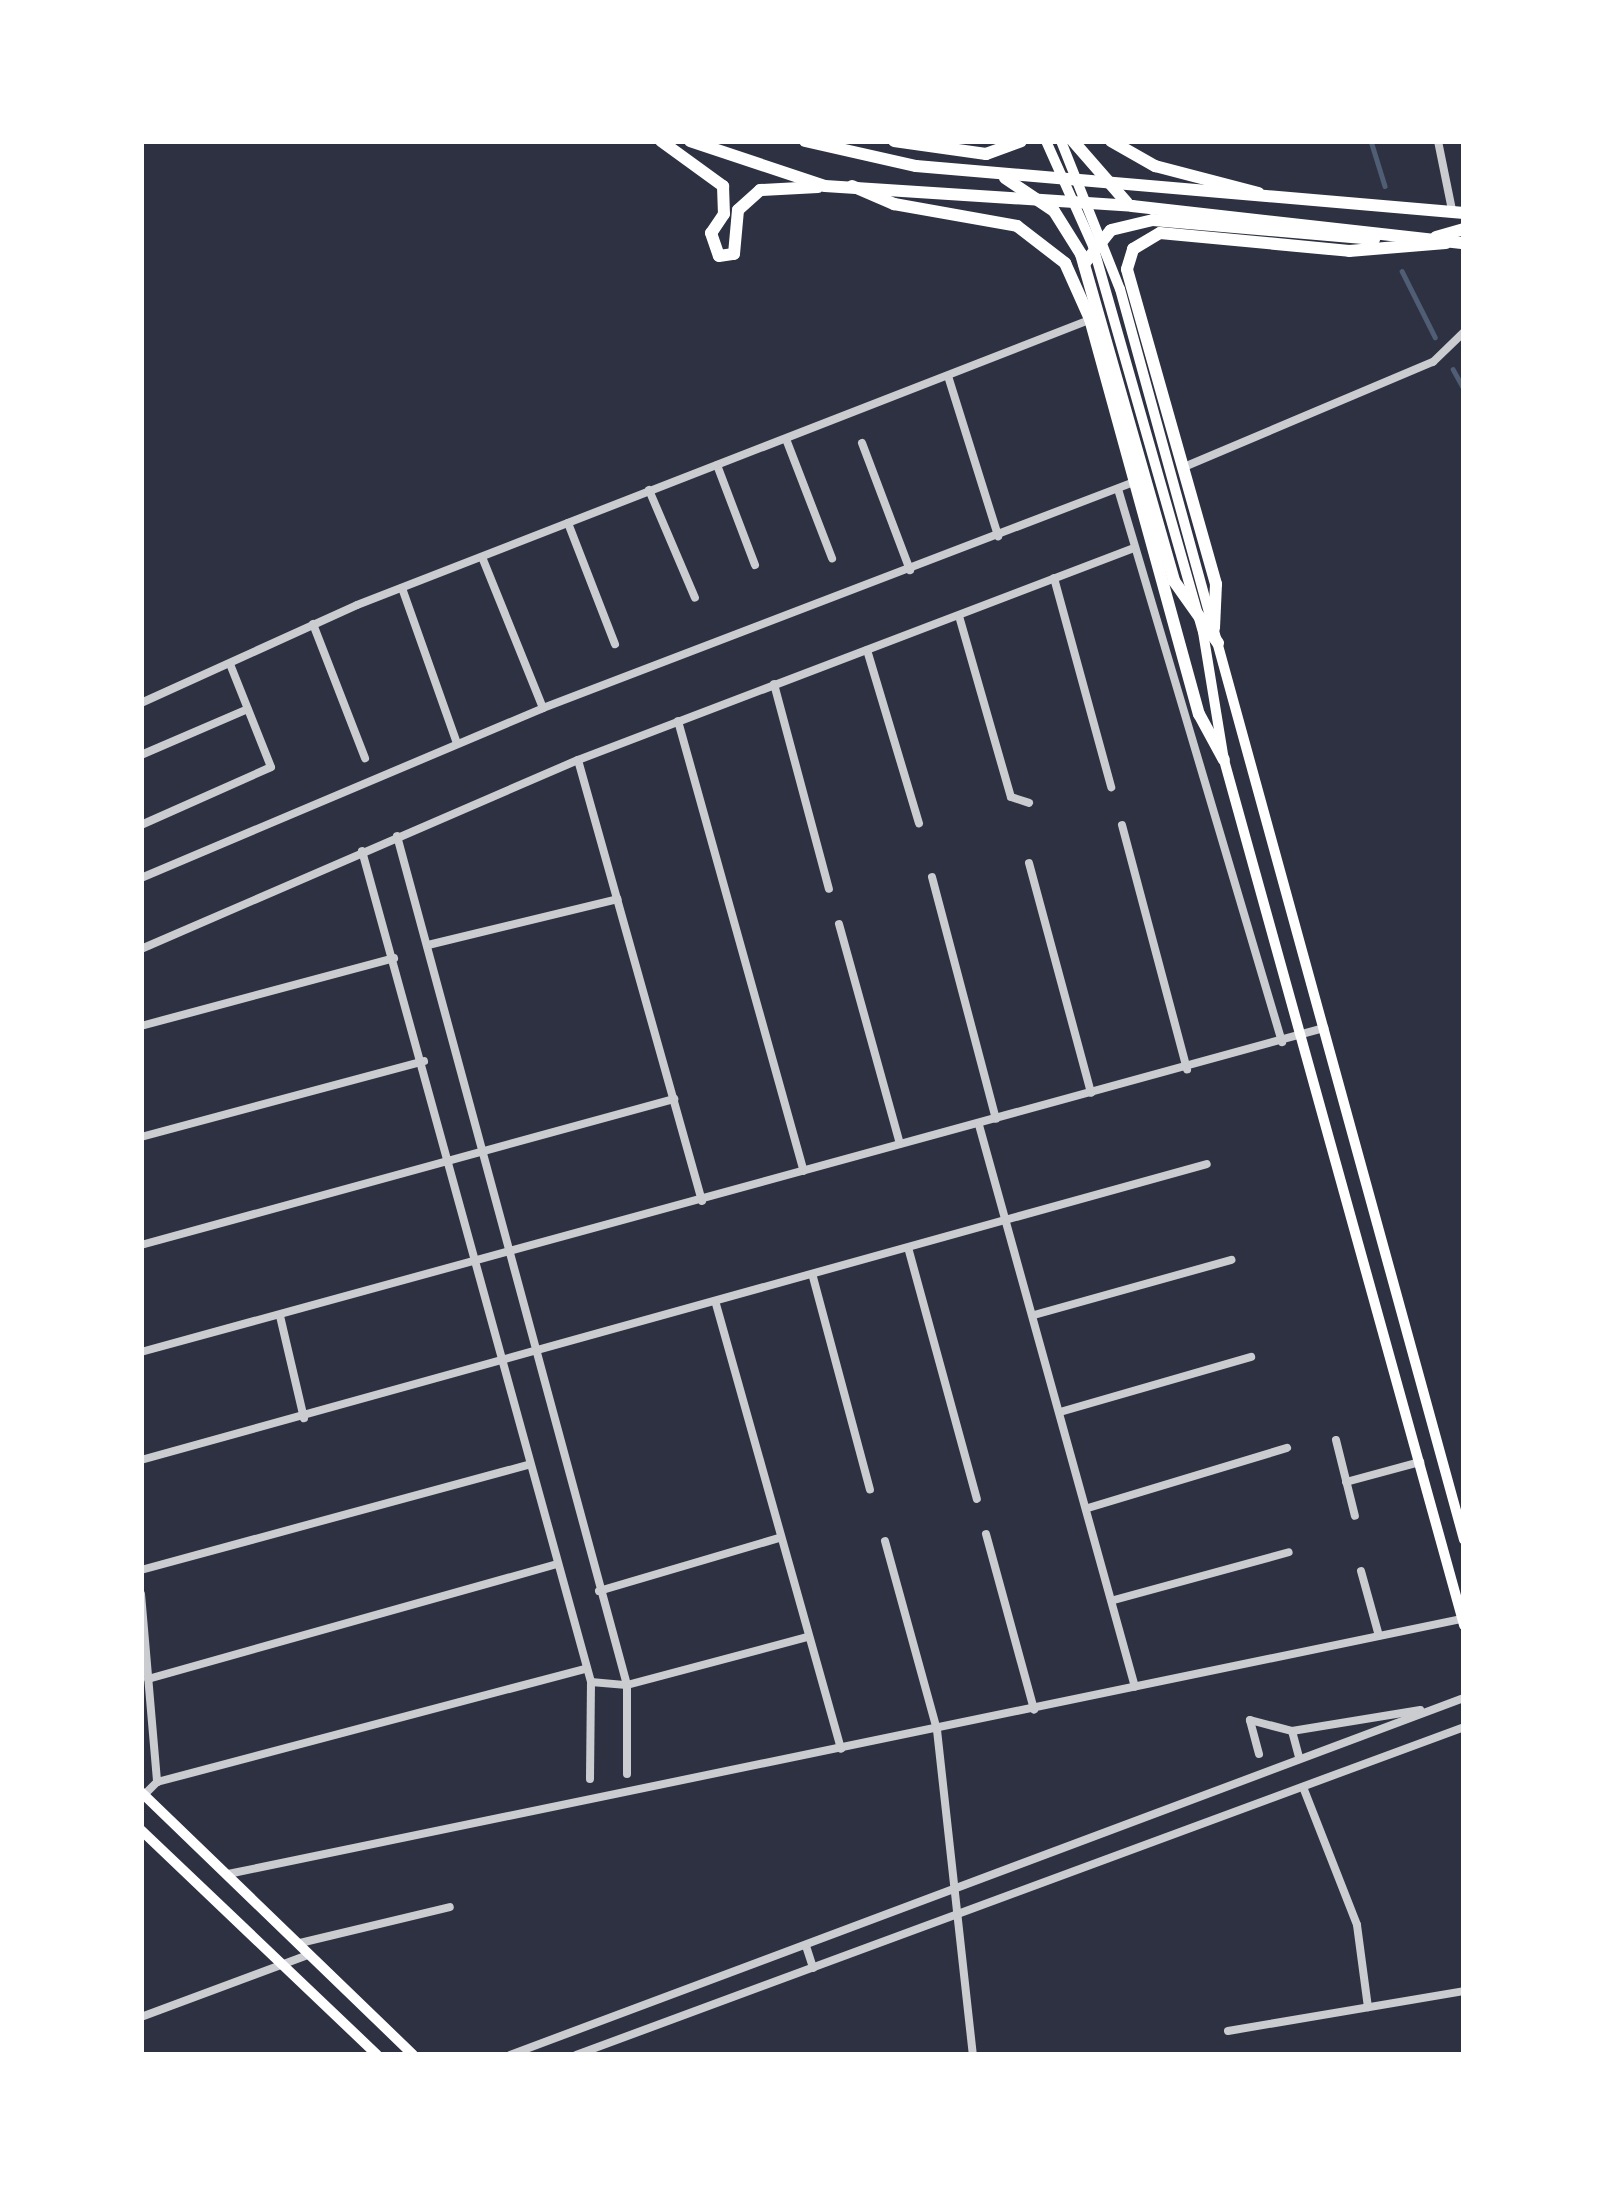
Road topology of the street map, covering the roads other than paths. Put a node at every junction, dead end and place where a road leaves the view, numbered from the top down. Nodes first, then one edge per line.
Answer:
1 (662, 141) edge
2 (690, 141) edge
3 (805, 141) edge
4 (894, 141) edge
5 (1021, 141) edge
6 (1046, 141) edge
7 (1061, 141) edge
8 (1073, 141) edge
9 (1111, 141) edge
10 (1438, 141) edge
11 (996, 173) junction
12 (1061, 179) junction
13 (1077, 180) junction
14 (1104, 183) junction
15 (851, 185) junction
16 (825, 186) junction
17 (1265, 196) junction
18 (1041, 199) junction
19 (1072, 202) junction
20 (1088, 204) junction
21 (1132, 206) junction
22 (1458, 212) edge
23 (1464, 229) edge
24 (1436, 238) junction
25 (1098, 241) junction
26 (1458, 242) edge
27 (1084, 262) junction
28 (1083, 299) junction
29 (1090, 319) junction
30 (1464, 332) edge
31 (948, 376) junction
32 (1132, 430) junction
33 (786, 439) junction
34 (862, 443) dead end
35 (717, 465) junction
36 (1184, 466) junction
37 (1134, 482) junction
38 (1118, 489) junction
39 (650, 490) junction
40 (568, 523) junction
41 (998, 536) junction
42 (1134, 548) junction
43 (482, 557) junction
44 (832, 558) dead end
45 (755, 565) dead end
46 (910, 570) junction
47 (1054, 578) junction
48 (402, 588) junction
49 (694, 598) dead end
50 (959, 616) junction
51 (1199, 619) junction
52 (314, 624) junction
53 (1214, 628) junction
54 (1218, 643) junction
55 (615, 644) dead end
56 (867, 650) junction
57 (230, 664) junction
58 (773, 684) junction
59 (141, 704) edge
60 (543, 708) junction
61 (248, 709) junction
62 (678, 721) junction
63 (457, 742) junction
64 (141, 754) edge
65 (365, 758) dead end
66 (578, 760) junction
67 (1223, 760) junction
68 (1111, 788) dead end
69 (1029, 803) dead end
70 (919, 823) dead end
71 (141, 825) edge
72 (1122, 825) dead end
73 (397, 836) junction
74 (362, 851) junction
75 (1029, 863) dead end
76 (932, 877) dead end
77 (141, 878) edge
78 (829, 889) dead end
79 (618, 899) junction
80 (839, 924) dead end
81 (428, 945) junction
82 (141, 949) edge
83 (394, 958) junction
84 (141, 1026) edge
85 (1325, 1028) junction
86 (1304, 1035) junction
87 (1282, 1042) junction
88 (424, 1061) junction
89 (1187, 1069) junction
90 (1091, 1093) junction
91 (674, 1099) junction
92 (996, 1120) junction
93 (979, 1125) junction
94 (141, 1137) edge
95 (900, 1144) junction
96 (484, 1150) junction
97 (449, 1160) junction
98 (1208, 1165) dead end
99 (804, 1171) junction
100 (702, 1201) junction
101 (1009, 1225) junction
102 (141, 1245) edge
103 (909, 1251) junction
104 (513, 1254) junction
105 (1231, 1260) dead end
106 (478, 1263) junction
107 (813, 1277) junction
108 (716, 1304) junction
109 (280, 1316) junction
110 (1034, 1316) junction
111 (141, 1352) edge
112 (541, 1355) junction
113 (1251, 1357) dead end
114 (504, 1363) junction
115 (1060, 1412) junction
116 (304, 1418) junction
117 (1336, 1440) dead end
118 (1287, 1448) dead end
119 (141, 1460) edge
120 (1420, 1462) junction
121 (530, 1464) junction
122 (1346, 1482) junction
123 (870, 1490) dead end
124 (977, 1499) dead end
125 (1088, 1508) junction
126 (1355, 1516) dead end
127 (986, 1534) dead end
128 (779, 1538) junction
129 (1464, 1540) edge
130 (885, 1541) dead end
131 (1289, 1552) dead end
132 (556, 1564) junction
133 (141, 1570) edge
134 (1361, 1570) dead end
135 (599, 1591) junction
136 (141, 1594) edge
137 (1114, 1600) junction
138 (1463, 1622) edge
139 (808, 1636) junction
140 (1379, 1636) junction
141 (585, 1669) junction
142 (148, 1679) junction
143 (591, 1682) junction
144 (627, 1685) junction
145 (1135, 1687) junction
146 (1464, 1698) edge
147 (1034, 1710) junction
148 (1426, 1710) junction
149 (1464, 1727) edge
150 (937, 1730) junction
151 (1292, 1731) junction
152 (842, 1749) junction
153 (1259, 1754) dead end
154 (1299, 1757) junction
155 (627, 1774) dead end
156 (590, 1779) dead end
157 (157, 1782) junction
158 (1303, 1787) junction
159 (142, 1795) edge
160 (141, 1829) edge
161 (228, 1874) junction
162 (955, 1890) junction
163 (450, 1906) dead end
164 (958, 1915) junction
165 (300, 1942) junction
166 (806, 1946) junction
167 (312, 1954) junction
168 (279, 1964) junction
169 (812, 1968) junction
170 (1464, 1991) edge
171 (1368, 2007) junction
172 (619, 2014) junction
173 (141, 2017) edge
174 (1228, 2031) dead end
175 (626, 2036) junction
176 (377, 2055) edge
177 (413, 2055) edge
178 (510, 2055) edge
179 (576, 2055) edge
180 (973, 2055) edge

1 - 16 main road
2 - 16 main road
3 - 11 main road
4 - 5 main road
6 - 12 main road
7 - 13 main road
8 - 14 main road
9 - 17 main road
10 - 22 street
11 - 12 main road
11 - 18 main road
12 - 13 main road
12 - 19 main road
13 - 14 main road
13 - 20 main road
14 - 17 main road
14 - 21 main road
15 - 16 main road
15 - 18 main road
15 - 28 main road
17 - 22 main road
18 - 19 main road
18 - 27 main road
19 - 20 main road
19 - 25 main road
20 - 21 main road
20 - 25 main road
21 - 24 main road
23 - 24 main road
24 - 25 main road
24 - 26 main road
25 - 27 main road
25 - 32 main road
25 - 53 main road
26 - 36 main road
27 - 28 main road
27 - 32 main road
28 - 29 main road
29 - 31 street
29 - 32 main road
30 - 36 street
31 - 33 street
31 - 41 street
32 - 37 main road
32 - 51 main road
33 - 35 street
33 - 44 street
34 - 46 street
35 - 39 street
35 - 45 street
36 - 53 main road
37 - 38 street
37 - 67 main road
38 - 41 street
38 - 42 street
39 - 40 street
39 - 49 street
40 - 43 street
40 - 55 street
41 - 46 street
42 - 47 street
42 - 87 street
43 - 48 street
43 - 60 street
46 - 60 street
47 - 50 street
47 - 68 street
48 - 52 street
48 - 63 street
50 - 56 street
50 - 69 street
51 - 54 main road
51 - 67 main road
52 - 57 street
52 - 65 street
53 - 54 main road
54 - 85 main road
56 - 58 street
56 - 70 street
57 - 59 street
57 - 61 street
58 - 62 street
58 - 78 street
60 - 63 street
61 - 64 street
61 - 71 street
62 - 66 street
62 - 99 street
63 - 77 street
66 - 73 street
66 - 79 street
67 - 86 main road
72 - 89 street
73 - 74 street
73 - 81 street
74 - 82 street
74 - 83 street
75 - 90 street
76 - 92 street
79 - 81 street
79 - 91 street
80 - 95 street
81 - 96 street
83 - 84 street
83 - 88 street
85 - 86 street
85 - 129 main road
86 - 87 street
86 - 120 main road
87 - 89 street
88 - 94 street
88 - 97 street
89 - 90 street
90 - 92 street
91 - 96 street
91 - 100 street
92 - 93 street
93 - 95 street
93 - 101 street
95 - 99 street
96 - 97 street
96 - 104 street
97 - 102 street
97 - 106 street
98 - 101 street
99 - 100 street
100 - 104 street
101 - 103 street
101 - 110 street
103 - 107 street
103 - 124 street
104 - 106 street
104 - 112 street
105 - 110 street
106 - 109 street
106 - 114 street
107 - 108 street
107 - 123 street
108 - 112 street
108 - 128 street
109 - 111 street
109 - 116 street
110 - 115 street
112 - 114 street
112 - 135 street
113 - 115 street
114 - 116 street
114 - 121 street
115 - 125 street
116 - 119 street
117 - 122 street
118 - 125 street
120 - 122 street
120 - 138 main road
121 - 132 street
121 - 133 street
122 - 126 street
125 - 137 street
127 - 147 street
128 - 135 street
128 - 139 street
130 - 150 street
131 - 137 street
132 - 141 street
132 - 142 street
134 - 140 street
135 - 144 street
136 - 142 street
137 - 145 street
138 - 140 street
139 - 144 street
139 - 152 street
140 - 145 street
141 - 143 street
141 - 157 street
142 - 157 street
143 - 144 street
143 - 156 street
144 - 155 street
145 - 147 street
146 - 148 street
147 - 150 street
148 - 151 street
148 - 154 street
149 - 158 street
150 - 152 street
150 - 162 street
151 - 153 street
151 - 154 street
152 - 161 street
154 - 162 street
157 - 159 street
158 - 164 street
158 - 171 street
159 - 161 main road
160 - 168 main road
161 - 165 main road
162 - 164 street
162 - 166 street
163 - 165 street
164 - 169 street
164 - 180 street
165 - 167 main road
166 - 169 street
166 - 172 street
167 - 168 street
167 - 177 main road
168 - 173 street
168 - 176 main road
169 - 175 street
170 - 171 street
171 - 174 street
172 - 175 street
172 - 178 street
175 - 179 street

